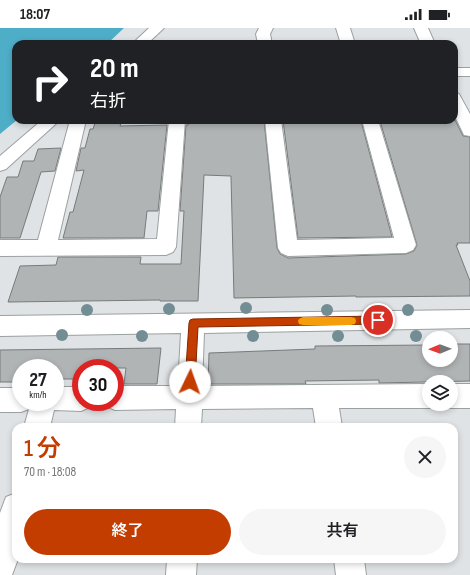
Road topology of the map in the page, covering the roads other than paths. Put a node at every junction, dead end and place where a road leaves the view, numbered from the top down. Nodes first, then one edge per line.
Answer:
1 (157, 28) edge
2 (266, 28) edge
3 (343, 28) edge
4 (421, 28) edge
5 (143, 40) edge
6 (264, 40) edge
7 (347, 40) edge
8 (426, 40) edge
9 (458, 72) edge
10 (470, 72) edge
11 (458, 105) edge
12 (47, 124) edge
13 (77, 124) edge
14 (177, 124) edge
15 (273, 124) edge
16 (371, 124) edge
17 (470, 130) edge
18 (0, 165) edge
19 (0, 248) edge
20 (46, 248) junction
21 (470, 319) edge
22 (193, 323) junction
23 (0, 326) edge
24 (189, 396) junction
25 (324, 396) junction
26 (422, 396) edge
27 (124, 398) edge
28 (0, 400) edge
29 (12, 400) edge
30 (41, 411) edge
31 (38, 423) edge
32 (188, 423) edge
33 (328, 423) edge
34 (12, 522) edge
35 (182, 563) edge
36 (350, 563) edge
37 (0, 568) edge
38 (181, 575) edge
39 (351, 575) edge

1 - 5 street
2 - 6 street
3 - 7 street
4 - 8 street
9 - 10 street
11 - 17 street
12 - 18 street
13 - 20 street
14 - 20 street
15 - 16 street
19 - 20 street
21 - 22 street
22 - 23 street
22 - 24 street
24 - 25 street
24 - 27 street
24 - 32 street
25 - 26 street
25 - 33 street
28 - 29 street
30 - 31 street
34 - 37 street
35 - 38 street
36 - 39 street

